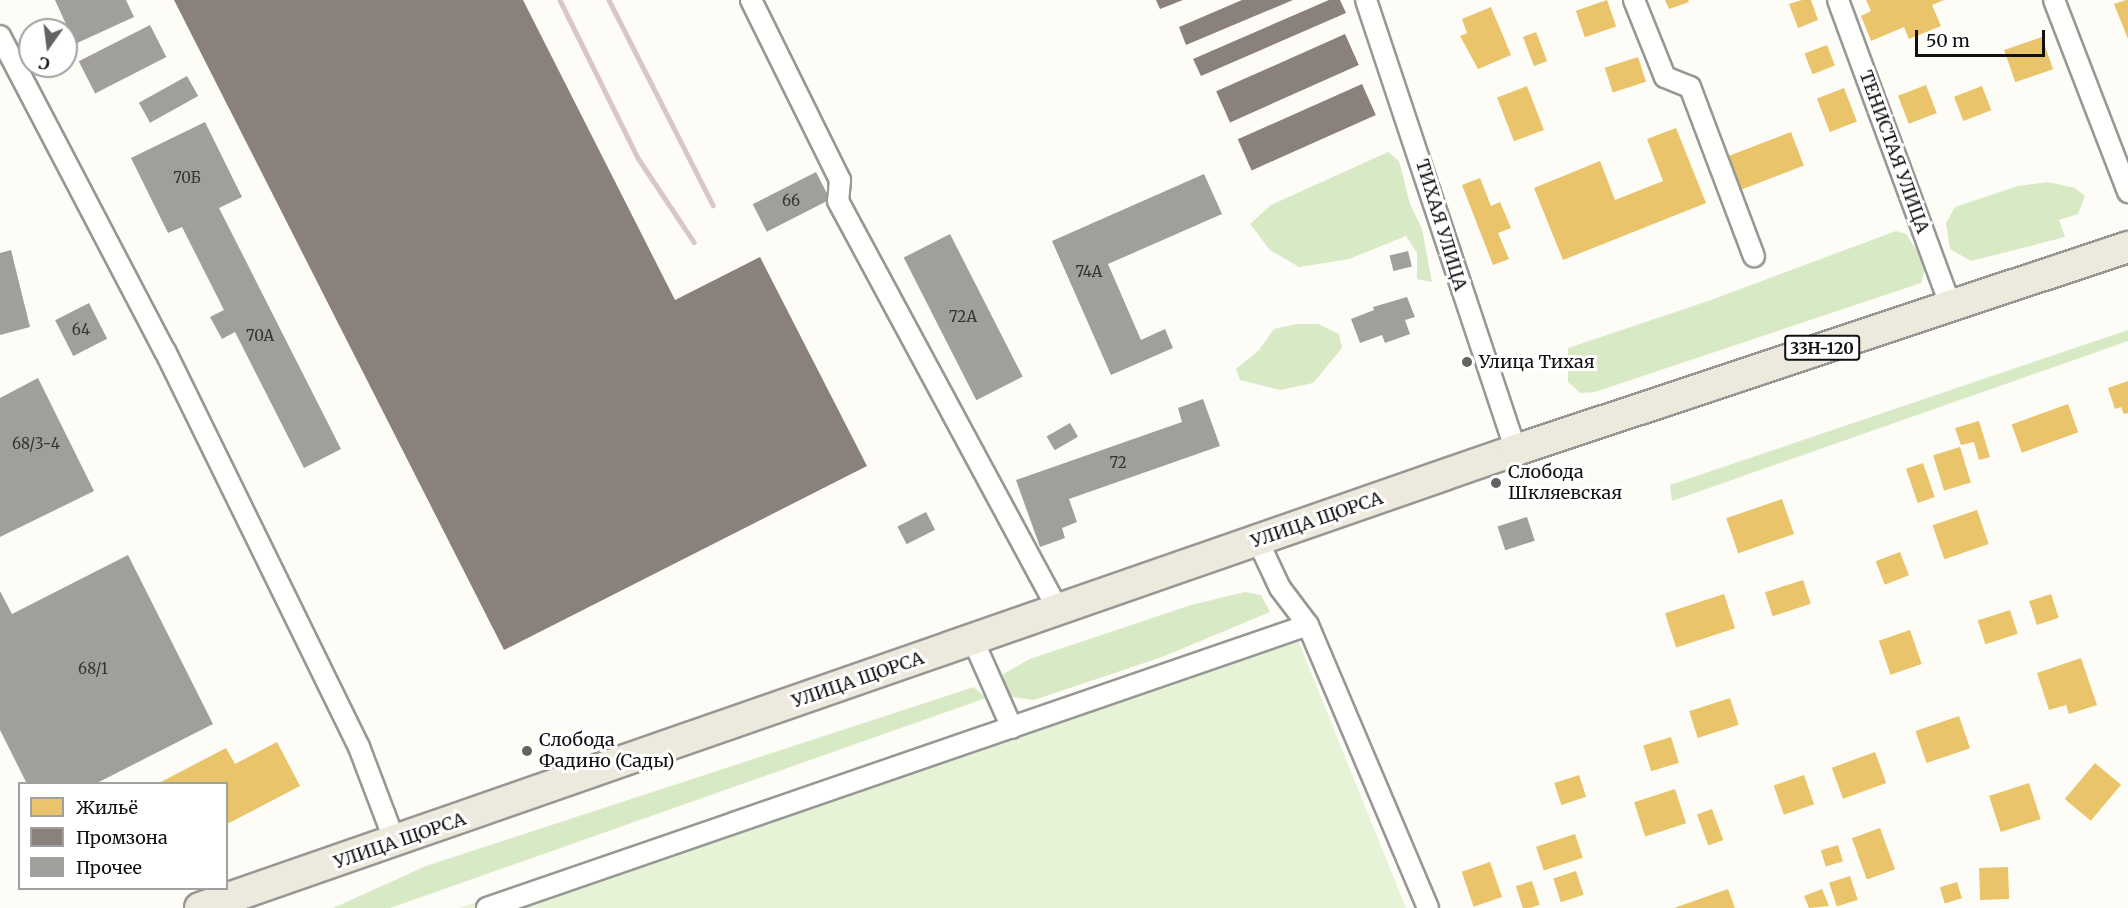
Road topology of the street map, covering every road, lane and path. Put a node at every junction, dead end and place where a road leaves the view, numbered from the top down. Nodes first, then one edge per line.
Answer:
1 (752, 0) edge
2 (1366, 0) edge
3 (1634, 0) edge
4 (1838, 0) edge
5 (2054, 0) edge
6 (0, 36) edge
7 (2128, 192) edge
8 (2128, 247) edge
9 (1754, 256) dead end
10 (1950, 304) junction
11 (1516, 450) junction
12 (1258, 541) junction
13 (1058, 610) junction
14 (1308, 625) junction
15 (973, 640) junction
16 (1012, 728) junction
17 (395, 842) junction
18 (200, 908) edge
19 (487, 908) edge
20 (1428, 908) edge

1 - 13 street
2 - 11 street, ТИХАЯ УЛИЦА
3 - 9 street
4 - 10 street, ТЕНИСТАЯ УЛИЦА
5 - 7 street
6 - 17 street
8 - 10 main road, 33Н-120
10 - 11 main road, 33Н-120
11 - 12 main road, УЛИЦА ЩОРСА
12 - 13 main road, УЛИЦА ЩОРСА
12 - 14 street
13 - 15 main road, УЛИЦА ЩОРСА
14 - 16 street
14 - 20 street
15 - 16 street
15 - 17 main road, УЛИЦА ЩОРСА
16 - 19 street
17 - 18 main road, УЛИЦА ЩОРСА

